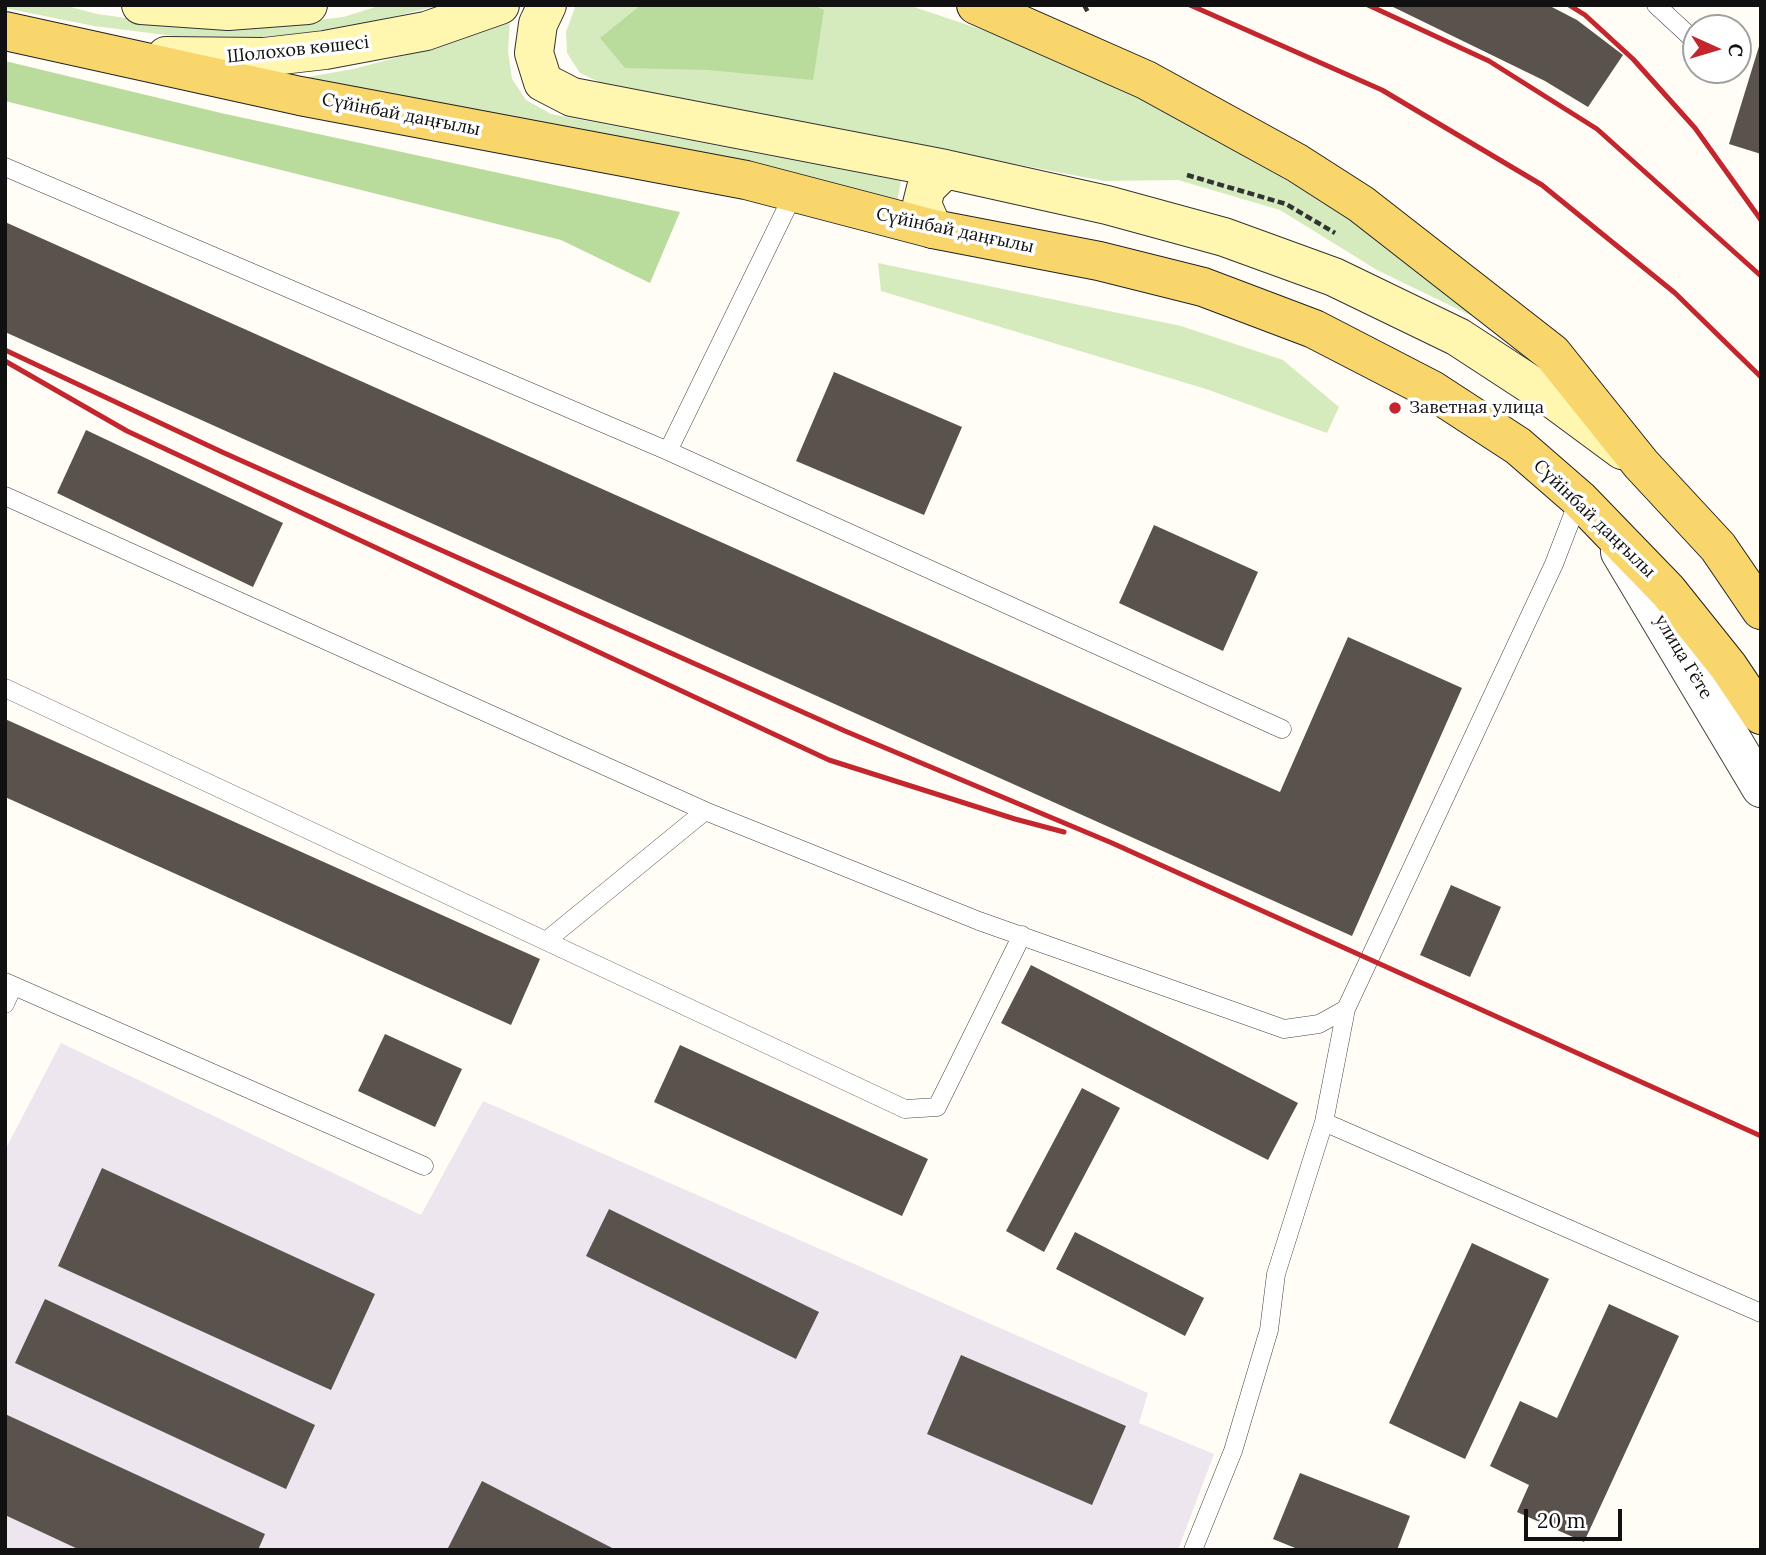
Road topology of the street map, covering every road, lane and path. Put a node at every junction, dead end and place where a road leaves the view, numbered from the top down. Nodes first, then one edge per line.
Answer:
1 (141, 5) edge
2 (308, 5) edge
3 (500, 5) edge
4 (547, 5) edge
5 (975, 5) edge
6 (1084, 5) edge
7 (1656, 5) edge
8 (1091, 18) dead end
9 (1682, 29) edge
10 (5, 31) edge
11 (90, 48) junction
12 (5, 167) edge
13 (944, 169) junction
14 (1187, 175) dead end
15 (794, 193) junction
16 (933, 229) junction
17 (1337, 235) dead end
18 (668, 451) junction
19 (1640, 464) junction
20 (5, 496) edge
21 (1592, 513) junction
22 (1718, 547) junction
23 (1761, 588) edge
24 (1761, 610) edge
25 (5, 688) edge
26 (1761, 715) edge
27 (1282, 729) dead end
28 (1761, 788) edge
29 (705, 811) junction
30 (1022, 935) junction
31 (546, 941) junction
32 (9, 984) edge
33 (5, 1004) edge
34 (1346, 1009) junction
35 (1324, 1122) junction
36 (424, 1166) dead end
37 (1761, 1313) edge
38 (1194, 1550) edge

1 - 2 main road
3 - 11 main road, Шолохов көшесі
4 - 13 main road
5 - 19 main road
6 - 8 path
7 - 9 lane
10 - 11 main road, Сүйінбай даңғылы
11 - 15 main road, Сүйінбай даңғылы
12 - 18 lane
13 - 16 main road
13 - 19 main road
14 - 17 path
15 - 16 main road, Сүйінбай даңғылы
15 - 18 lane
16 - 21 main road, Сүйінбай даңғылы
18 - 27 lane
19 - 22 main road
20 - 29 lane
21 - 26 main road, Сүйінбай даңғылы
21 - 28 street, улица Гёте
21 - 34 lane
22 - 23 street
22 - 24 main road
25 - 31 lane
29 - 30 lane
29 - 31 lane
30 - 31 lane
30 - 34 lane
32 - 33 lane
32 - 36 lane
34 - 35 lane
35 - 37 lane
35 - 38 lane

